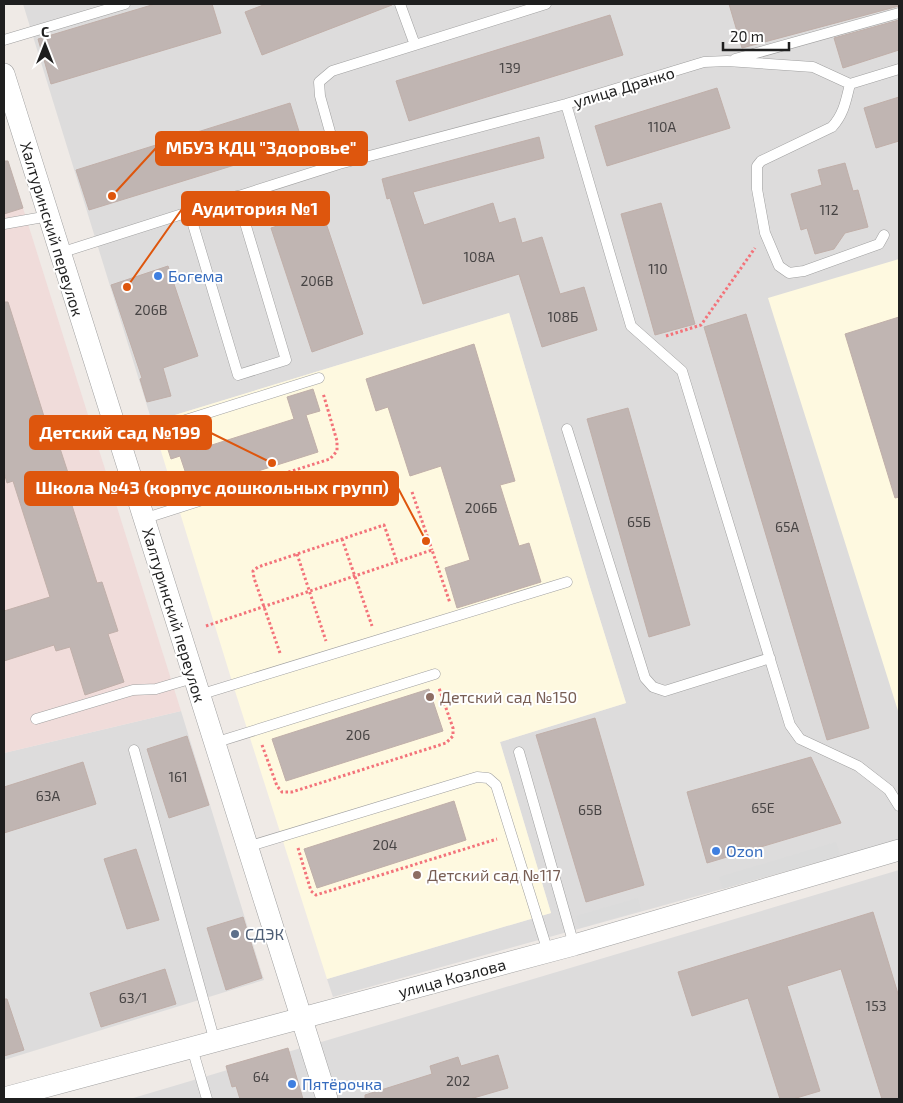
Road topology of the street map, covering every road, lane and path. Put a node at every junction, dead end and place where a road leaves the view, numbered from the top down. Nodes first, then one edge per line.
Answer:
1 (125, 4) edge
2 (400, 4) edge
3 (546, 4) edge
4 (899, 13) edge
5 (4, 40) edge
6 (415, 45) junction
7 (727, 61) junction
8 (899, 69) edge
9 (4, 74) edge
10 (850, 84) junction
11 (566, 104) junction
12 (339, 164) junction
13 (237, 196) junction
14 (189, 211) junction
15 (49, 216) junction
16 (4, 224) edge
17 (765, 233) junction
18 (884, 235) dead end
19 (60, 253) junction
20 (648, 340) junction
21 (319, 378) joint
22 (567, 429) dead end
23 (119, 441) junction
24 (412, 492) dead end
25 (218, 495) joint
26 (143, 519) junction
27 (342, 539) junction
28 (432, 550) junction
29 (297, 554) junction
30 (396, 562) junction
31 (355, 576) junction
32 (567, 582) dead end
33 (309, 591) junction
34 (264, 606) junction
35 (455, 616) junction
36 (206, 626) dead end
37 (376, 641) junction
38 (330, 655) junction
39 (770, 658) junction
40 (284, 668) junction
41 (435, 674) joint
42 (196, 686) junction
43 (36, 719) dead end
44 (257, 730) junction
45 (214, 743) junction
46 (134, 750) dead end
47 (519, 752) dead end
48 (899, 806) edge
49 (293, 833) junction
50 (512, 834) junction
51 (247, 847) junction
52 (899, 850) edge
53 (574, 945) junction
54 (548, 952) junction
55 (301, 1019) junction
56 (215, 1042) junction
57 (192, 1048) junction
58 (4, 1098) edge
59 (207, 1099) edge
60 (326, 1099) edge

1 - 5 lane
2 - 6 lane
3 - 6 lane
4 - 7 lane
6 - 12 lane
7 - 10 lane, улица Дранко
7 - 11 lane, улица Дранко
8 - 10 lane
9 - 15 street, Халтуринский переулок
10 - 17 lane
11 - 12 lane, улица Дранко
11 - 20 lane
12 - 13 lane, улица Дранко
13 - 14 lane, улица Дранко
13 - 14 lane
14 - 19 lane, улица Дранко
15 - 16 lane
15 - 19 street, Халтуринский переулок
17 - 18 lane
17 - 20 path
19 - 23 street, Халтуринский переулок
20 - 39 lane
21 - 23 lane
21 - 25 path
22 - 39 lane
23 - 26 street, Халтуринский переулок
24 - 28 path
25 - 26 lane
26 - 42 street, Халтуринский переулок
27 - 29 path
27 - 30 path
27 - 31 path
28 - 30 path
28 - 35 path
29 - 33 path
29 - 34 path
30 - 31 path
31 - 33 path
31 - 37 path
32 - 35 lane
33 - 34 path
33 - 38 path
34 - 36 path
34 - 40 path
35 - 37 lane
37 - 38 lane
38 - 40 lane
39 - 48 lane
40 - 42 lane
41 - 44 lane
41 - 44 path
42 - 43 lane
42 - 45 street, Халтуринский переулок
44 - 45 lane
45 - 51 street, Халтуринский переулок
46 - 56 lane
47 - 53 lane
49 - 50 lane
49 - 50 path
49 - 51 lane
50 - 54 lane
51 - 55 street, Халтуринский переулок
52 - 53 street, улица Козлова
53 - 54 street, улица Козлова
54 - 55 street, улица Козлова
55 - 56 street, улица Козлова
55 - 60 street, Халтуринский переулок
56 - 57 street, улица Козлова
57 - 58 street, улица Козлова
57 - 59 lane

